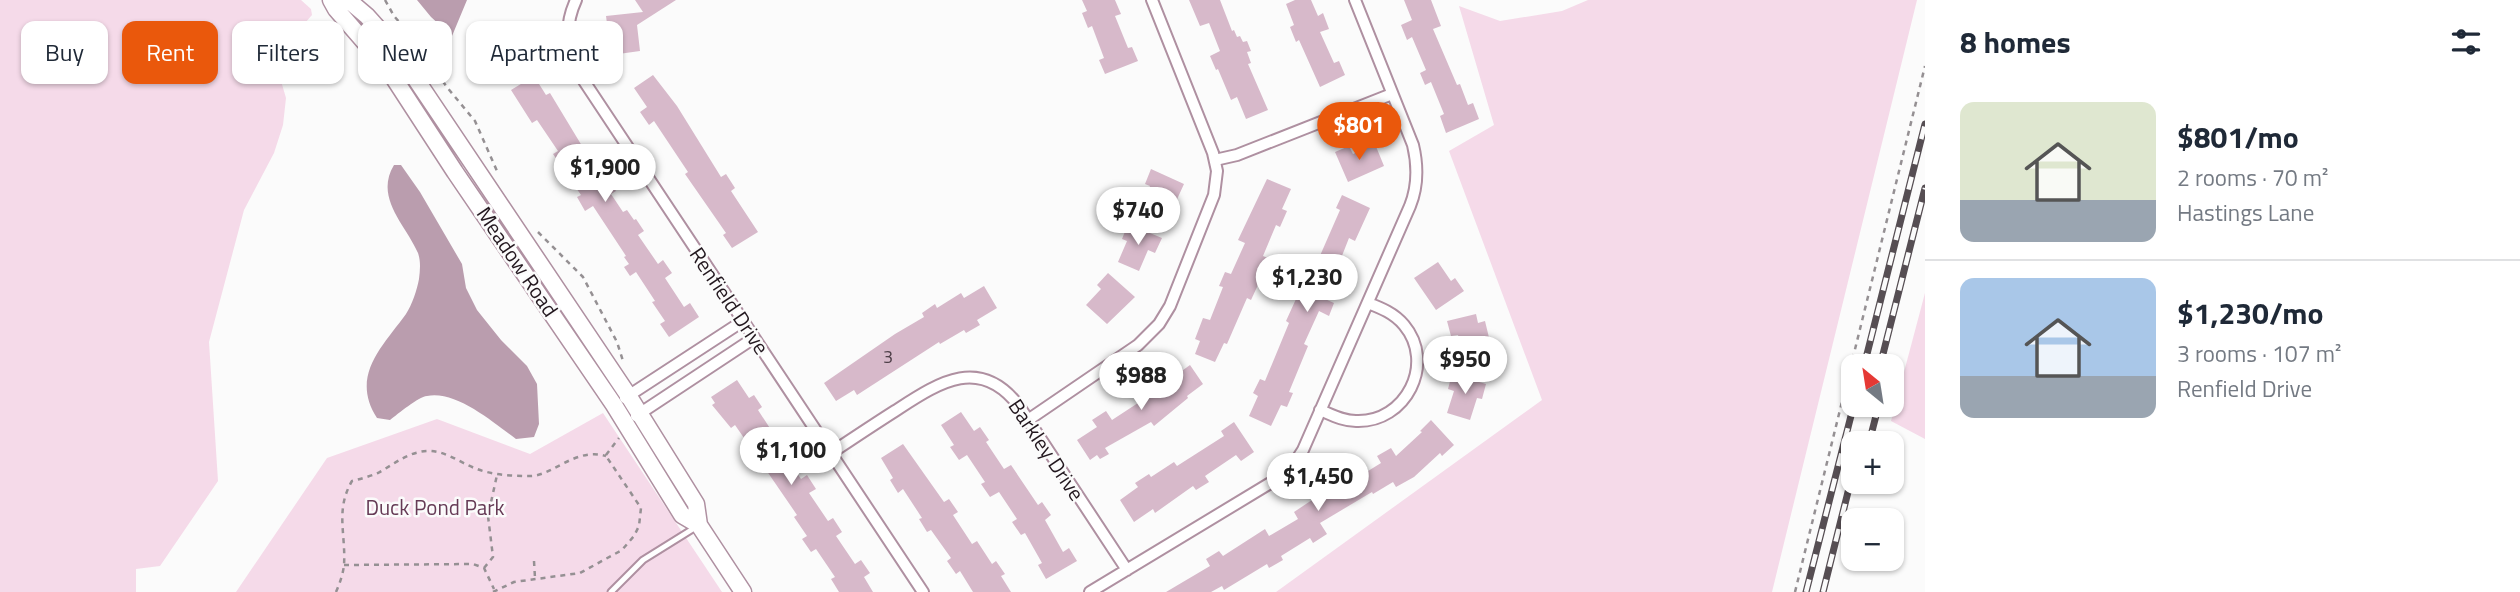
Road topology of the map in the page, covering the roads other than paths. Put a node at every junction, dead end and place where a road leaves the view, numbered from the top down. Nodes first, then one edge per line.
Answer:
1 (331, 0) edge
2 (348, 0) edge
3 (576, 0) edge
4 (1153, 0) edge
5 (1354, 0) edge
6 (1392, 94) junction
7 (1215, 160) junction
8 (1368, 303) junction
9 (743, 321) junction
10 (754, 338) junction
11 (628, 395) junction
12 (614, 405) junction
13 (1321, 410) junction
14 (640, 414) junction
15 (1028, 420) junction
16 (622, 431) junction
17 (831, 453) junction
18 (699, 525) junction
19 (1127, 570) junction
20 (611, 592) edge
21 (743, 592) edge
22 (923, 592) edge
23 (1090, 592) edge

1 - 12 street, Meadow Road
2 - 11 street, Meadow Road
3 - 9 street, Renfield Drive
4 - 7 street
5 - 6 street
6 - 7 street
6 - 8 street
7 - 15 street
8 - 13 street
8 - 13 street
9 - 10 street, Renfield Drive
9 - 11 street
10 - 14 street
10 - 17 street, Renfield Drive
11 - 12 street
11 - 14 street, Meadow Road
12 - 16 street, Meadow Road
13 - 19 street
14 - 16 street
14 - 18 street, Meadow Road
15 - 17 street, Barkley Drive
15 - 19 street, Barkley Drive
16 - 18 street, Meadow Road
17 - 22 street, Renfield Drive
18 - 20 lane
18 - 21 street, Meadow Road
19 - 23 street

